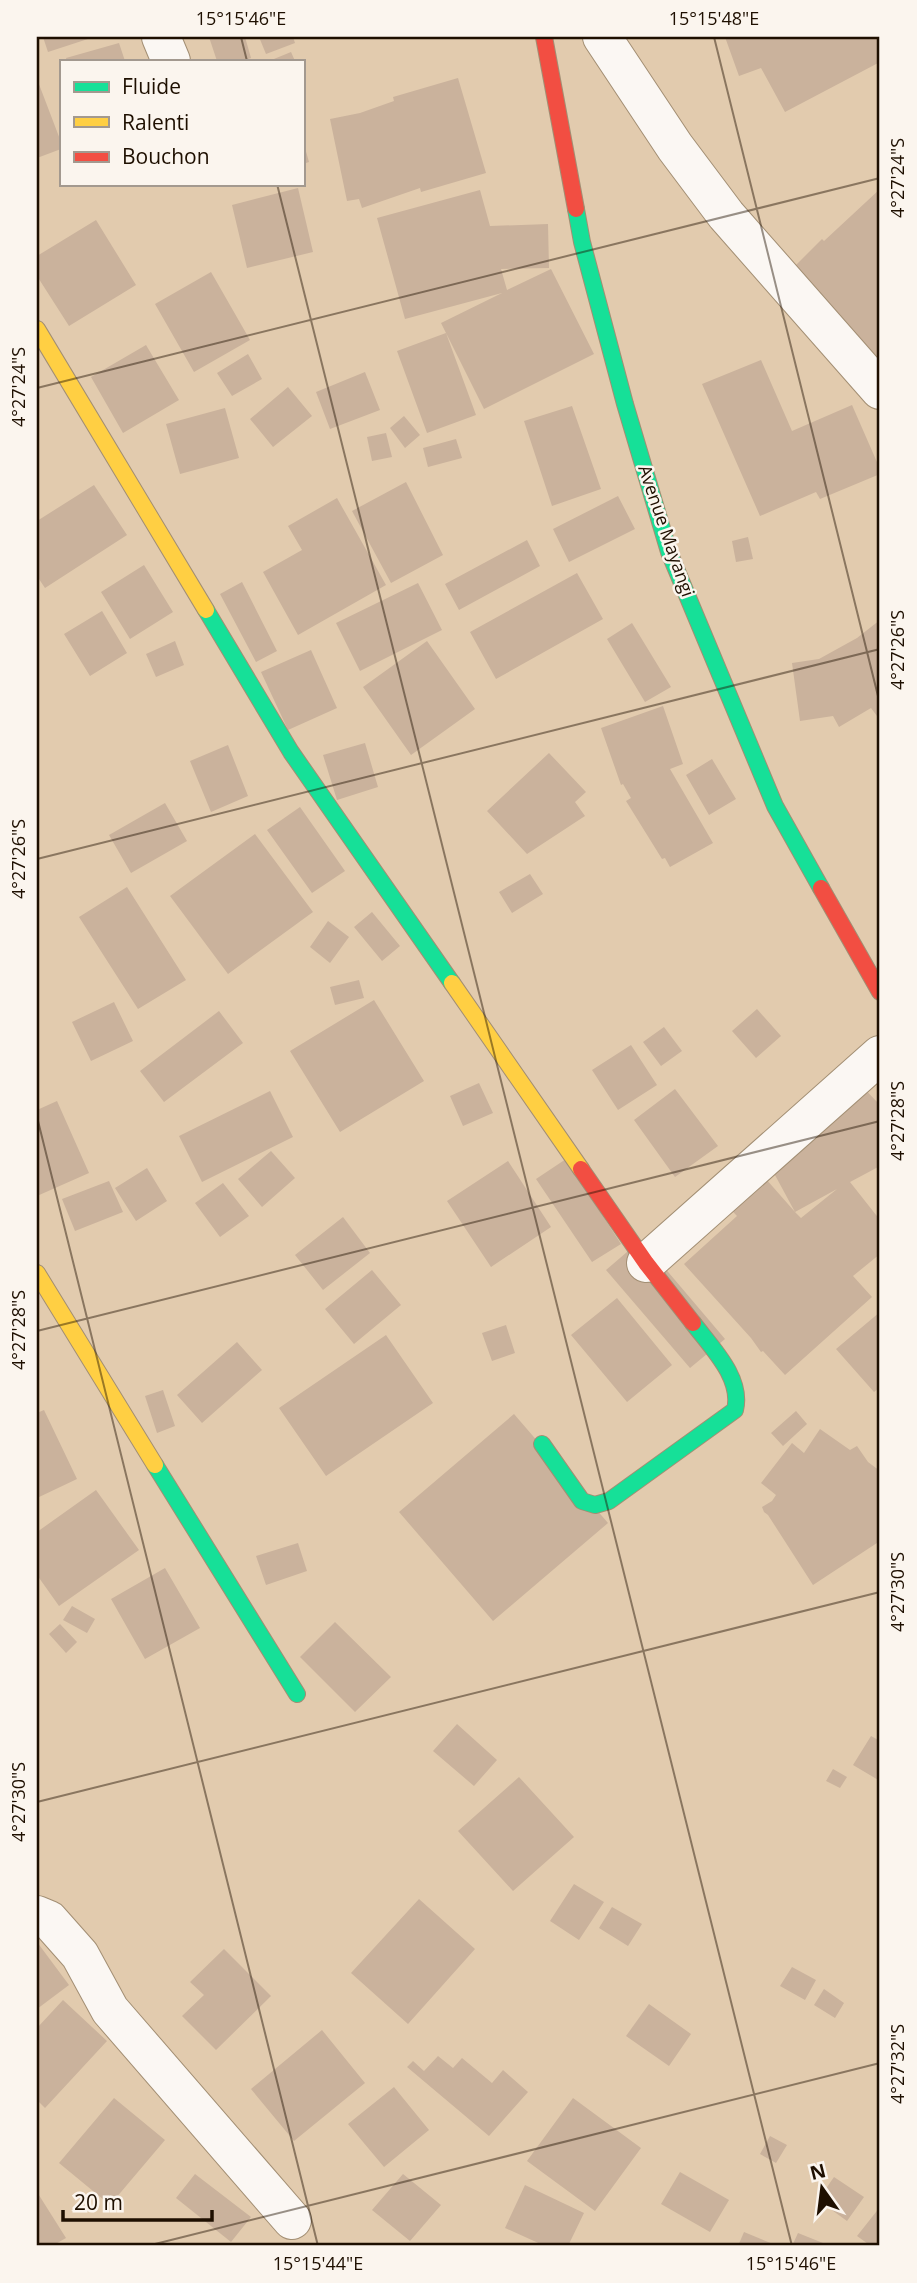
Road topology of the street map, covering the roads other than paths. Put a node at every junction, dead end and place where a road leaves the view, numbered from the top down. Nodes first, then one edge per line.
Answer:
1 (161, 37) edge
2 (544, 37) edge
3 (602, 37) edge
4 (171, 60) edge
5 (37, 329) edge
6 (880, 390) edge
7 (880, 992) edge
8 (880, 1055) edge
9 (646, 1263) junction
10 (37, 1273) edge
11 (542, 1444) dead end
12 (297, 1694) dead end
13 (37, 1915) edge
14 (292, 2220) dead end

1 - 4 street
2 - 7 street, Avenue Mayangi
3 - 6 street
5 - 9 street
8 - 9 street
9 - 11 street
10 - 12 street
13 - 14 street

